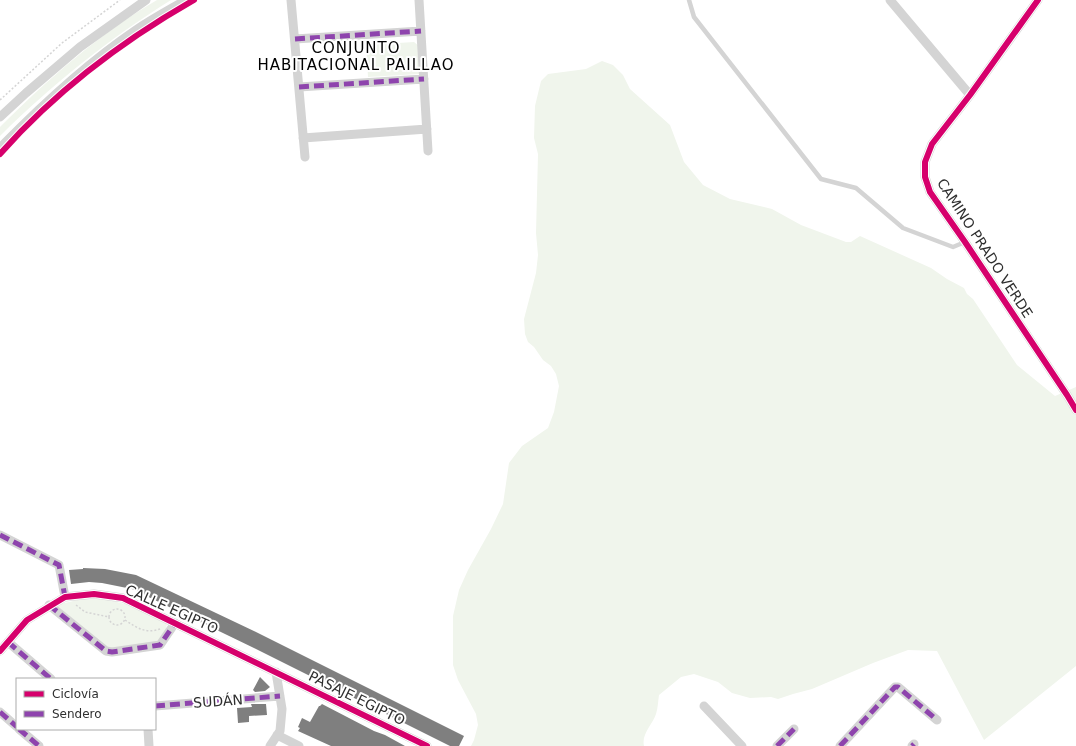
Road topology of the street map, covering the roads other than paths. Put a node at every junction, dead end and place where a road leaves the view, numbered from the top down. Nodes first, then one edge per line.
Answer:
1 (146, 0) edge
2 (186, 0) edge
3 (291, 0) edge
4 (419, 0) edge
5 (689, 0) edge
6 (890, 0) edge
7 (1038, 0) edge
8 (421, 31) junction
9 (295, 39) junction
10 (424, 79) junction
11 (299, 87) junction
12 (970, 95) junction
13 (0, 117) edge
14 (427, 129) junction
15 (303, 138) junction
16 (0, 148) edge
17 (428, 151) dead end
18 (305, 157) dead end
19 (965, 242) junction
20 (1076, 410) edge
21 (0, 535) edge
22 (65, 597) junction
23 (49, 605) junction
24 (175, 623) junction
25 (8, 642) junction
26 (0, 651) edge
27 (276, 672) junction
28 (50, 678) edge
29 (280, 696) junction
30 (156, 706) edge
31 (704, 706) dead end
32 (0, 712) edge
33 (937, 720) dead end
34 (16, 726) edge
35 (794, 729) dead end
36 (20, 730) edge
37 (148, 730) edge
38 (277, 735) junction
39 (39, 746) edge
40 (149, 746) edge
41 (270, 746) edge
42 (300, 746) edge
43 (427, 746) edge
44 (742, 746) edge
45 (777, 746) edge
46 (840, 746) edge

1 - 13 street
2 - 16 street
3 - 9 street
4 - 8 street
5 - 19 lane
6 - 12 street
7 - 12 street, CAMINO PRADO VERDE
8 - 9 street
8 - 10 street
9 - 11 street
10 - 11 street
10 - 14 street
11 - 15 street
12 - 19 street, CAMINO PRADO VERDE
14 - 15 street
14 - 17 street
15 - 18 street
19 - 20 street, CAMINO PRADO VERDE
21 - 22 street
22 - 23 street, CALLE EGIPTO
22 - 24 street, CALLE EGIPTO
23 - 24 street
23 - 25 street, CALLE EGIPTO
24 - 27 street, CALLE EGIPTO
25 - 26 street, CALLE EGIPTO
25 - 28 street
27 - 29 street
27 - 43 street, PASAJE EGIPTO
29 - 30 street, SUDÁN
29 - 38 street
31 - 44 street
32 - 34 street
33 - 46 street
35 - 45 street
36 - 39 street
37 - 40 street
38 - 41 street
38 - 42 street

